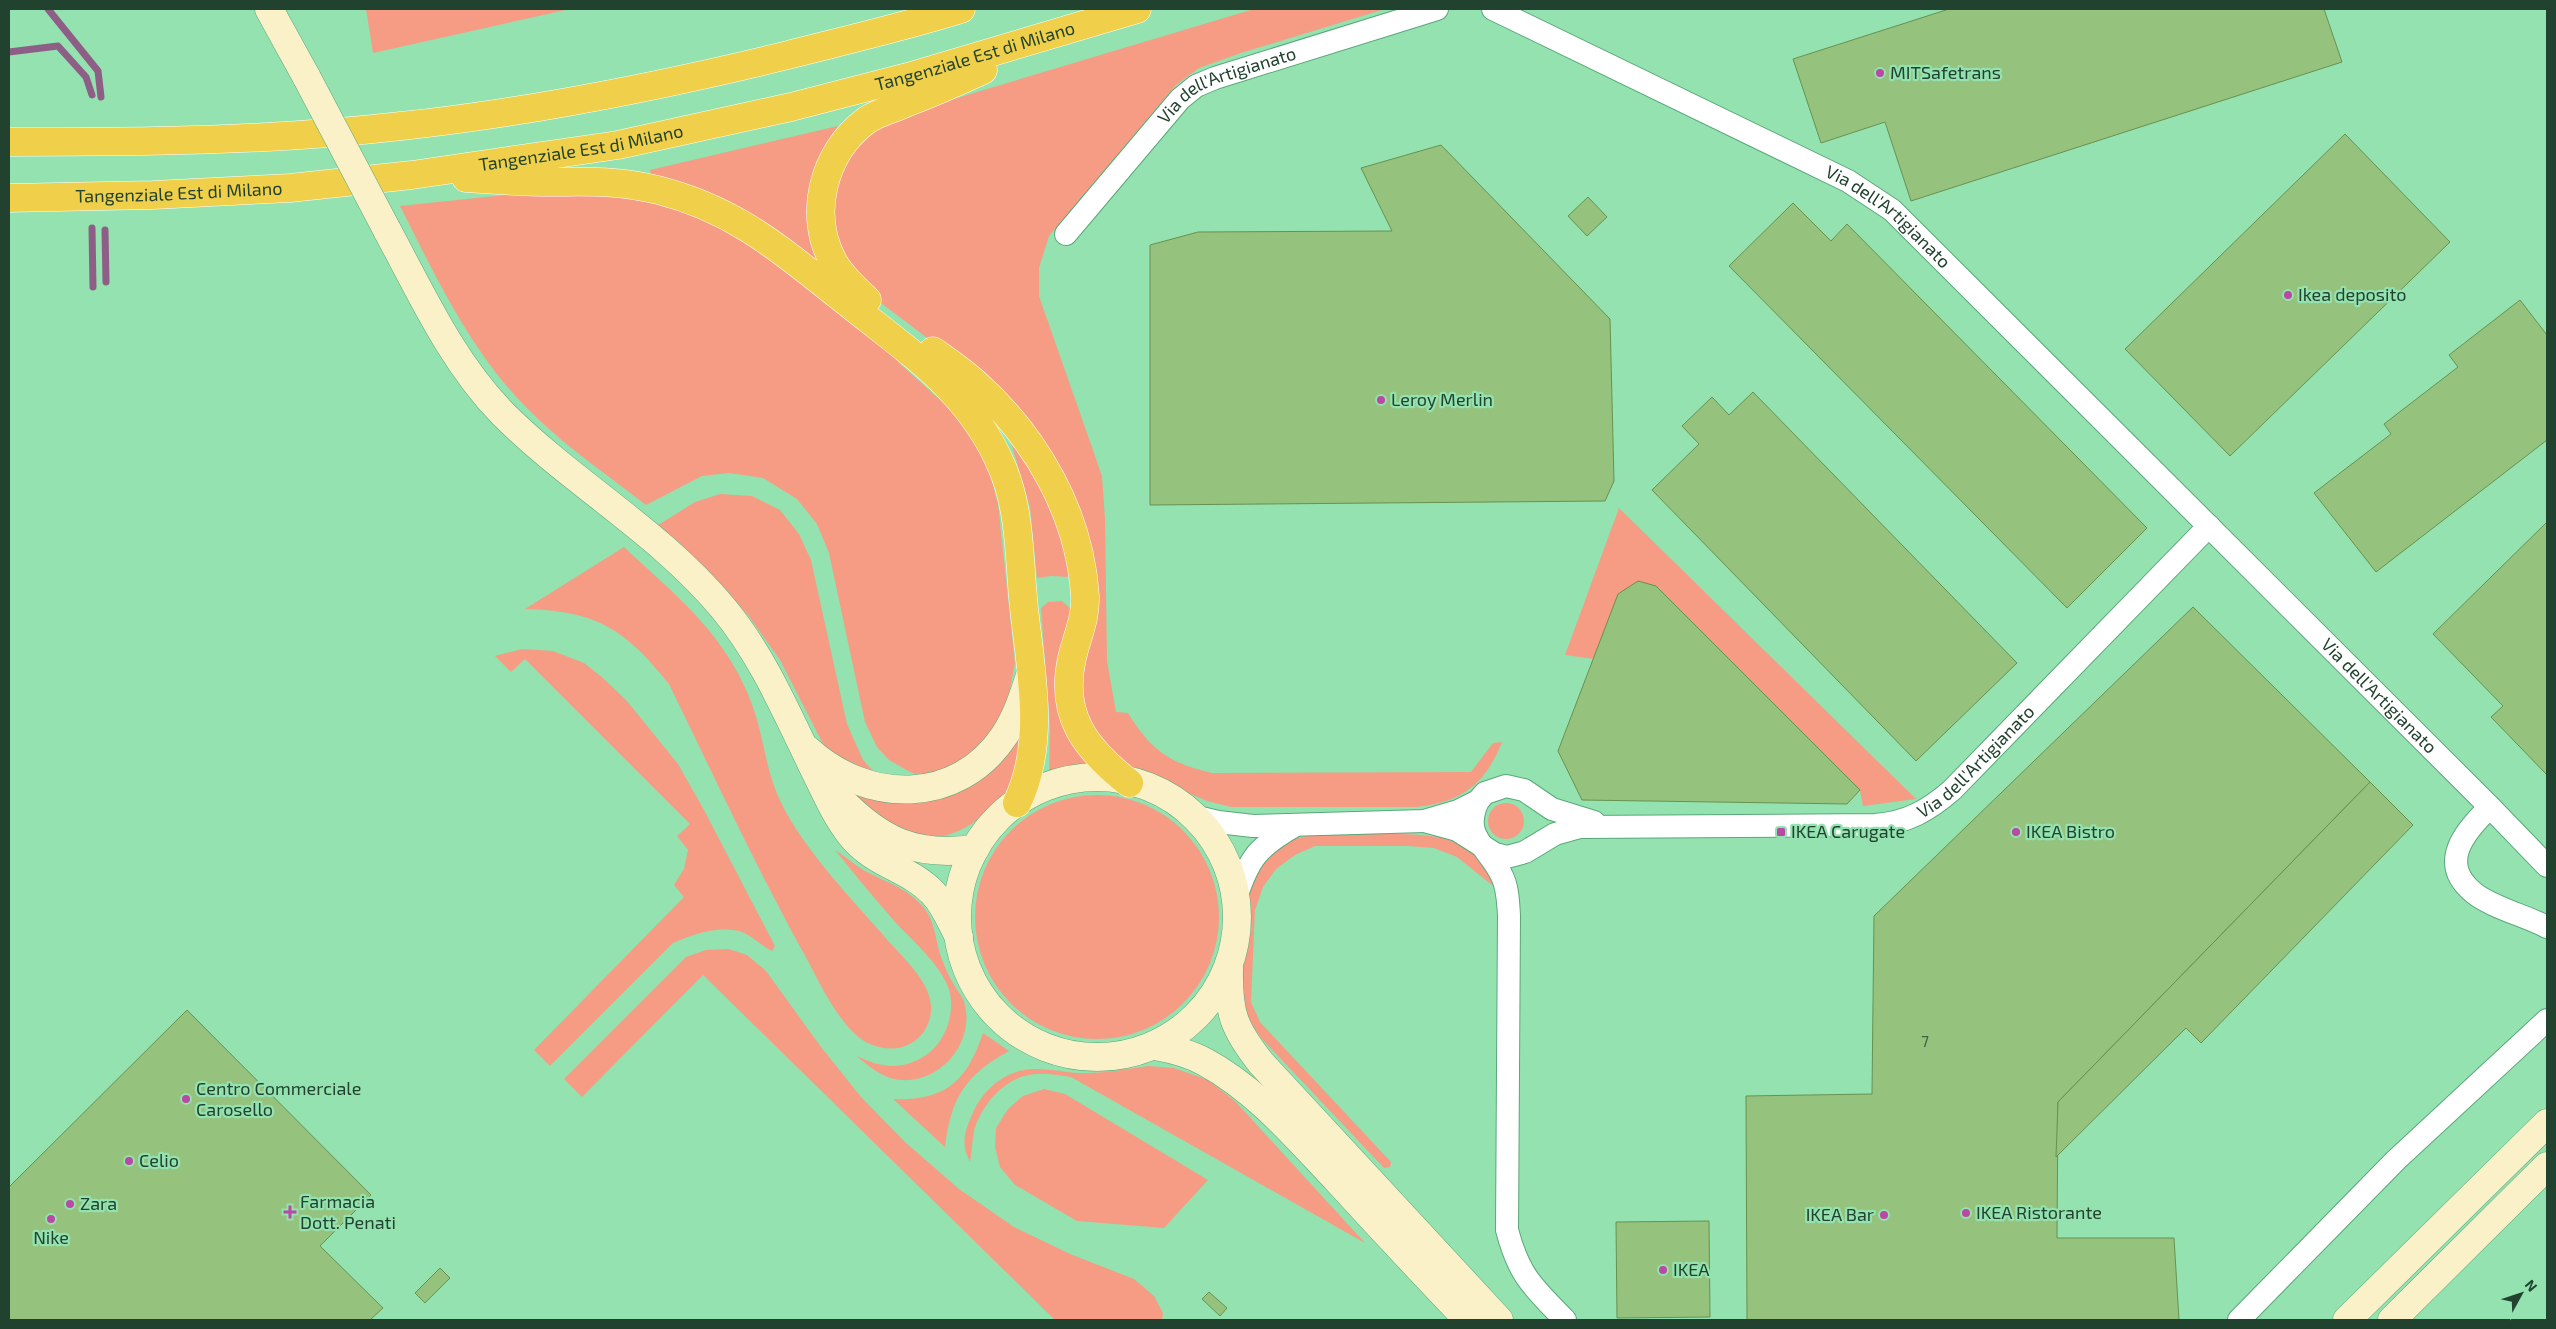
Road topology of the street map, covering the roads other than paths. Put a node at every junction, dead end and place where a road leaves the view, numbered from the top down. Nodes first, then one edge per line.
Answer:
1 (268, 9) edge
2 (961, 9) edge
3 (1137, 9) edge
4 (1437, 9) edge
5 (1494, 9) edge
6 (1080, 25) junction
7 (9, 142) edge
8 (412, 174) junction
9 (9, 198) edge
10 (1066, 234) dead end
11 (2209, 526) junction
12 (1031, 672) junction
13 (802, 744) junction
14 (817, 774) junction
15 (1129, 783) junction
16 (1534, 798) junction
17 (1478, 801) junction
18 (1017, 803) junction
19 (2490, 807) junction
20 (1193, 816) junction
21 (1424, 821) junction
22 (1298, 823) junction
23 (1607, 826) junction
24 (1480, 844) junction
25 (1530, 848) junction
26 (975, 849) junction
27 (2547, 866) edge
28 (1236, 898) junction
29 (1509, 915) junction
30 (2547, 927) edge
31 (959, 937) junction
32 (1230, 963) junction
33 (2547, 1020) edge
34 (1155, 1046) junction
35 (2547, 1123) edge
36 (2547, 1166) edge
37 (1468, 1286) junction
38 (1468, 1320) edge
39 (1499, 1320) edge
40 (1509, 1320) edge
41 (1565, 1320) edge
42 (2239, 1320) edge
43 (2347, 1320) edge
44 (2392, 1320) edge

1 - 13 main road, bridge
2 - 7 highway
3 - 6 highway, Tangenziale Est di Milano
4 - 10 street, Via dell'Artigianato
5 - 11 street, Via dell'Artigianato
6 - 8 highway, Tangenziale Est di Milano
6 - 15 highway
8 - 9 highway, Tangenziale Est di Milano
8 - 12 highway
11 - 19 street, Via dell'Artigianato
11 - 23 street, Via dell'Artigianato
12 - 13 main road
12 - 18 highway
13 - 14 main road
14 - 26 main road
14 - 31 main road
15 - 18 main road
15 - 20 main road
16 - 17 street
16 - 23 street
16 - 25 street
17 - 21 street
17 - 24 street
18 - 26 main road
19 - 27 street, Via dell'Artigianato
19 - 30 street
20 - 22 street
20 - 28 main road
21 - 22 street
21 - 24 street
22 - 28 street
23 - 25 street
24 - 25 street
24 - 29 street
25 - 29 street
26 - 31 main road
28 - 32 main road
29 - 41 street
31 - 34 main road
32 - 34 main road
32 - 37 main road
33 - 42 street
34 - 38 main road
35 - 43 main road
36 - 44 main road
37 - 39 main road
37 - 40 main road

